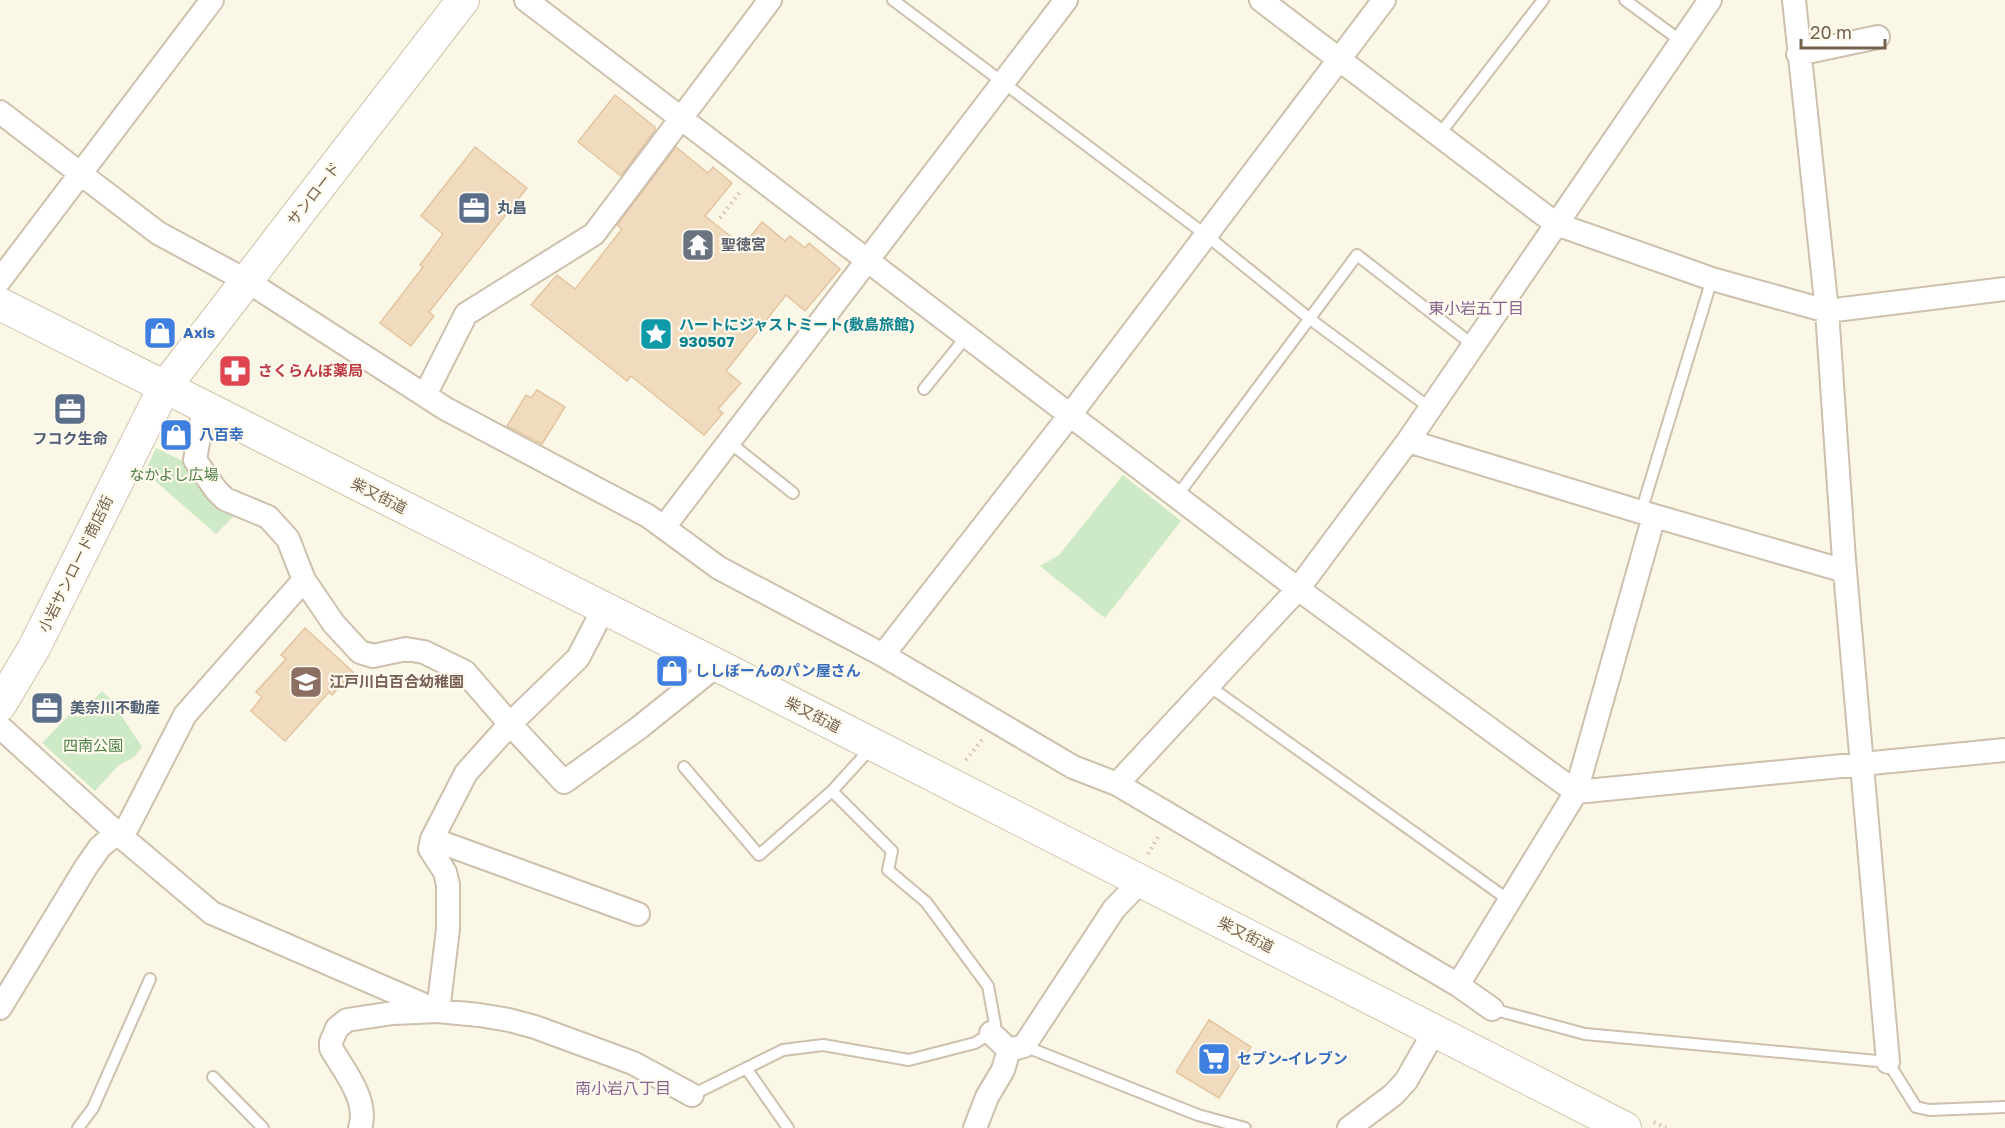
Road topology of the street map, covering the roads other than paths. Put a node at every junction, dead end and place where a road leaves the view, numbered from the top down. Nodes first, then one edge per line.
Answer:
1 (212, 0) edge
2 (463, 0) edge
3 (526, 0) edge
4 (770, 0) edge
5 (893, 0) edge
6 (1066, 0) edge
7 (1261, 0) edge
8 (1384, 0) edge
9 (1543, 0) edge
10 (1625, 0) edge
11 (1710, 0) edge
12 (1794, 0) edge
13 (1878, 38) dead end
14 (1681, 41) junction
15 (1798, 54) junction
16 (1339, 59) junction
17 (1002, 83) junction
18 (0, 112) edge
19 (681, 119) junction
20 (1439, 135) junction
21 (80, 173) junction
22 (1556, 224) junction
23 (1206, 235) junction
24 (867, 262) junction
25 (1712, 279) junction
26 (0, 280) edge
27 (247, 281) junction
28 (2005, 289) edge
29 (0, 304) edge
30 (1827, 311) junction
31 (1310, 319) junction
32 (966, 337) junction
33 (1473, 345) junction
34 (164, 388) junction
35 (924, 389) dead end
36 (425, 395) junction
37 (204, 407) junction
38 (1430, 408) junction
39 (1070, 415) junction
40 (1408, 441) junction
41 (729, 442) junction
42 (793, 493) dead end
43 (1176, 496) junction
44 (1648, 514) junction
45 (664, 527) junction
46 (1845, 571) junction
47 (304, 580) junction
48 (1298, 590) junction
49 (604, 608) junction
50 (883, 655) junction
51 (717, 665) junction
52 (1209, 686) junction
53 (0, 705) edge
54 (510, 724) junction
55 (0, 728) edge
56 (874, 746) junction
57 (2005, 750) edge
58 (1863, 765) junction
59 (684, 767) dead end
60 (1117, 784) junction
61 (832, 791) junction
62 (1576, 792) junction
63 (117, 832) junction
64 (432, 839) junction
65 (1142, 872) junction
66 (1510, 901) junction
67 (638, 914) dead end
68 (150, 979) dead end
69 (1458, 985) junction
70 (2, 999) edge
71 (1492, 1009) joint
72 (438, 1011) junction
73 (1434, 1032) junction
74 (991, 1033) junction
75 (1016, 1048) junction
76 (1888, 1062) junction
77 (746, 1068) junction
78 (213, 1077) dead end
79 (692, 1095) joint
80 (2005, 1107) edge
81 (78, 1128) edge
82 (263, 1128) edge
83 (360, 1128) edge
84 (788, 1128) edge
85 (975, 1128) edge
86 (1245, 1128) edge
87 (1349, 1128) edge
88 (1625, 1128) edge

1 - 21 street
2 - 27 main road, サンロード
3 - 19 street
4 - 19 street
5 - 17 lane
6 - 17 street
7 - 16 street
8 - 16 street
9 - 20 lane
10 - 14 lane
11 - 14 street
12 - 15 street
13 - 15 street
14 - 22 street
15 - 30 street
16 - 20 street
16 - 23 street
17 - 23 lane
17 - 24 street
18 - 21 street
19 - 24 street
19 - 36 street
20 - 22 street
21 - 26 street
21 - 27 street
22 - 25 street
22 - 33 street
23 - 31 lane
23 - 39 street
24 - 32 street
24 - 41 street
25 - 30 street
25 - 44 lane
27 - 34 main road, サンロード
27 - 36 street
28 - 30 street
29 - 34 main road, 柴又街道
30 - 46 street
31 - 33 lane
31 - 38 lane
31 - 43 lane
32 - 35 lane
32 - 39 street
33 - 38 street
34 - 37 main road, 柴又街道
34 - 53 main road, 小岩サンロード商店街
36 - 45 street
37 - 47 street
37 - 49 main road, 柴又街道
38 - 40 street
39 - 43 street
39 - 50 street
40 - 44 street
40 - 48 street
41 - 42 lane
41 - 45 street
43 - 48 street
44 - 46 street
44 - 62 street
45 - 50 street
46 - 58 street
47 - 54 street
47 - 63 street
48 - 52 street
48 - 62 street
49 - 51 main road, 柴又街道
49 - 54 street
50 - 60 street
51 - 54 street
51 - 56 main road, 柴又街道
52 - 60 street
52 - 66 lane
54 - 64 street
55 - 63 street
56 - 61 lane
56 - 65 main road, 柴又街道
57 - 58 street
58 - 62 street
58 - 76 street
59 - 61 lane
60 - 69 street
61 - 74 lane
62 - 66 street
63 - 70 street
63 - 72 street
64 - 67 street
64 - 72 street
65 - 73 main road, 柴又街道
65 - 75 street
66 - 69 street
68 - 81 lane
69 - 71 street
71 - 76 lane
72 - 79 street
72 - 83 street
73 - 87 street
73 - 88 main road, 柴又街道
74 - 75 street
74 - 77 lane
75 - 85 street
75 - 86 lane
76 - 80 lane
77 - 79 lane
77 - 84 lane
78 - 82 lane

